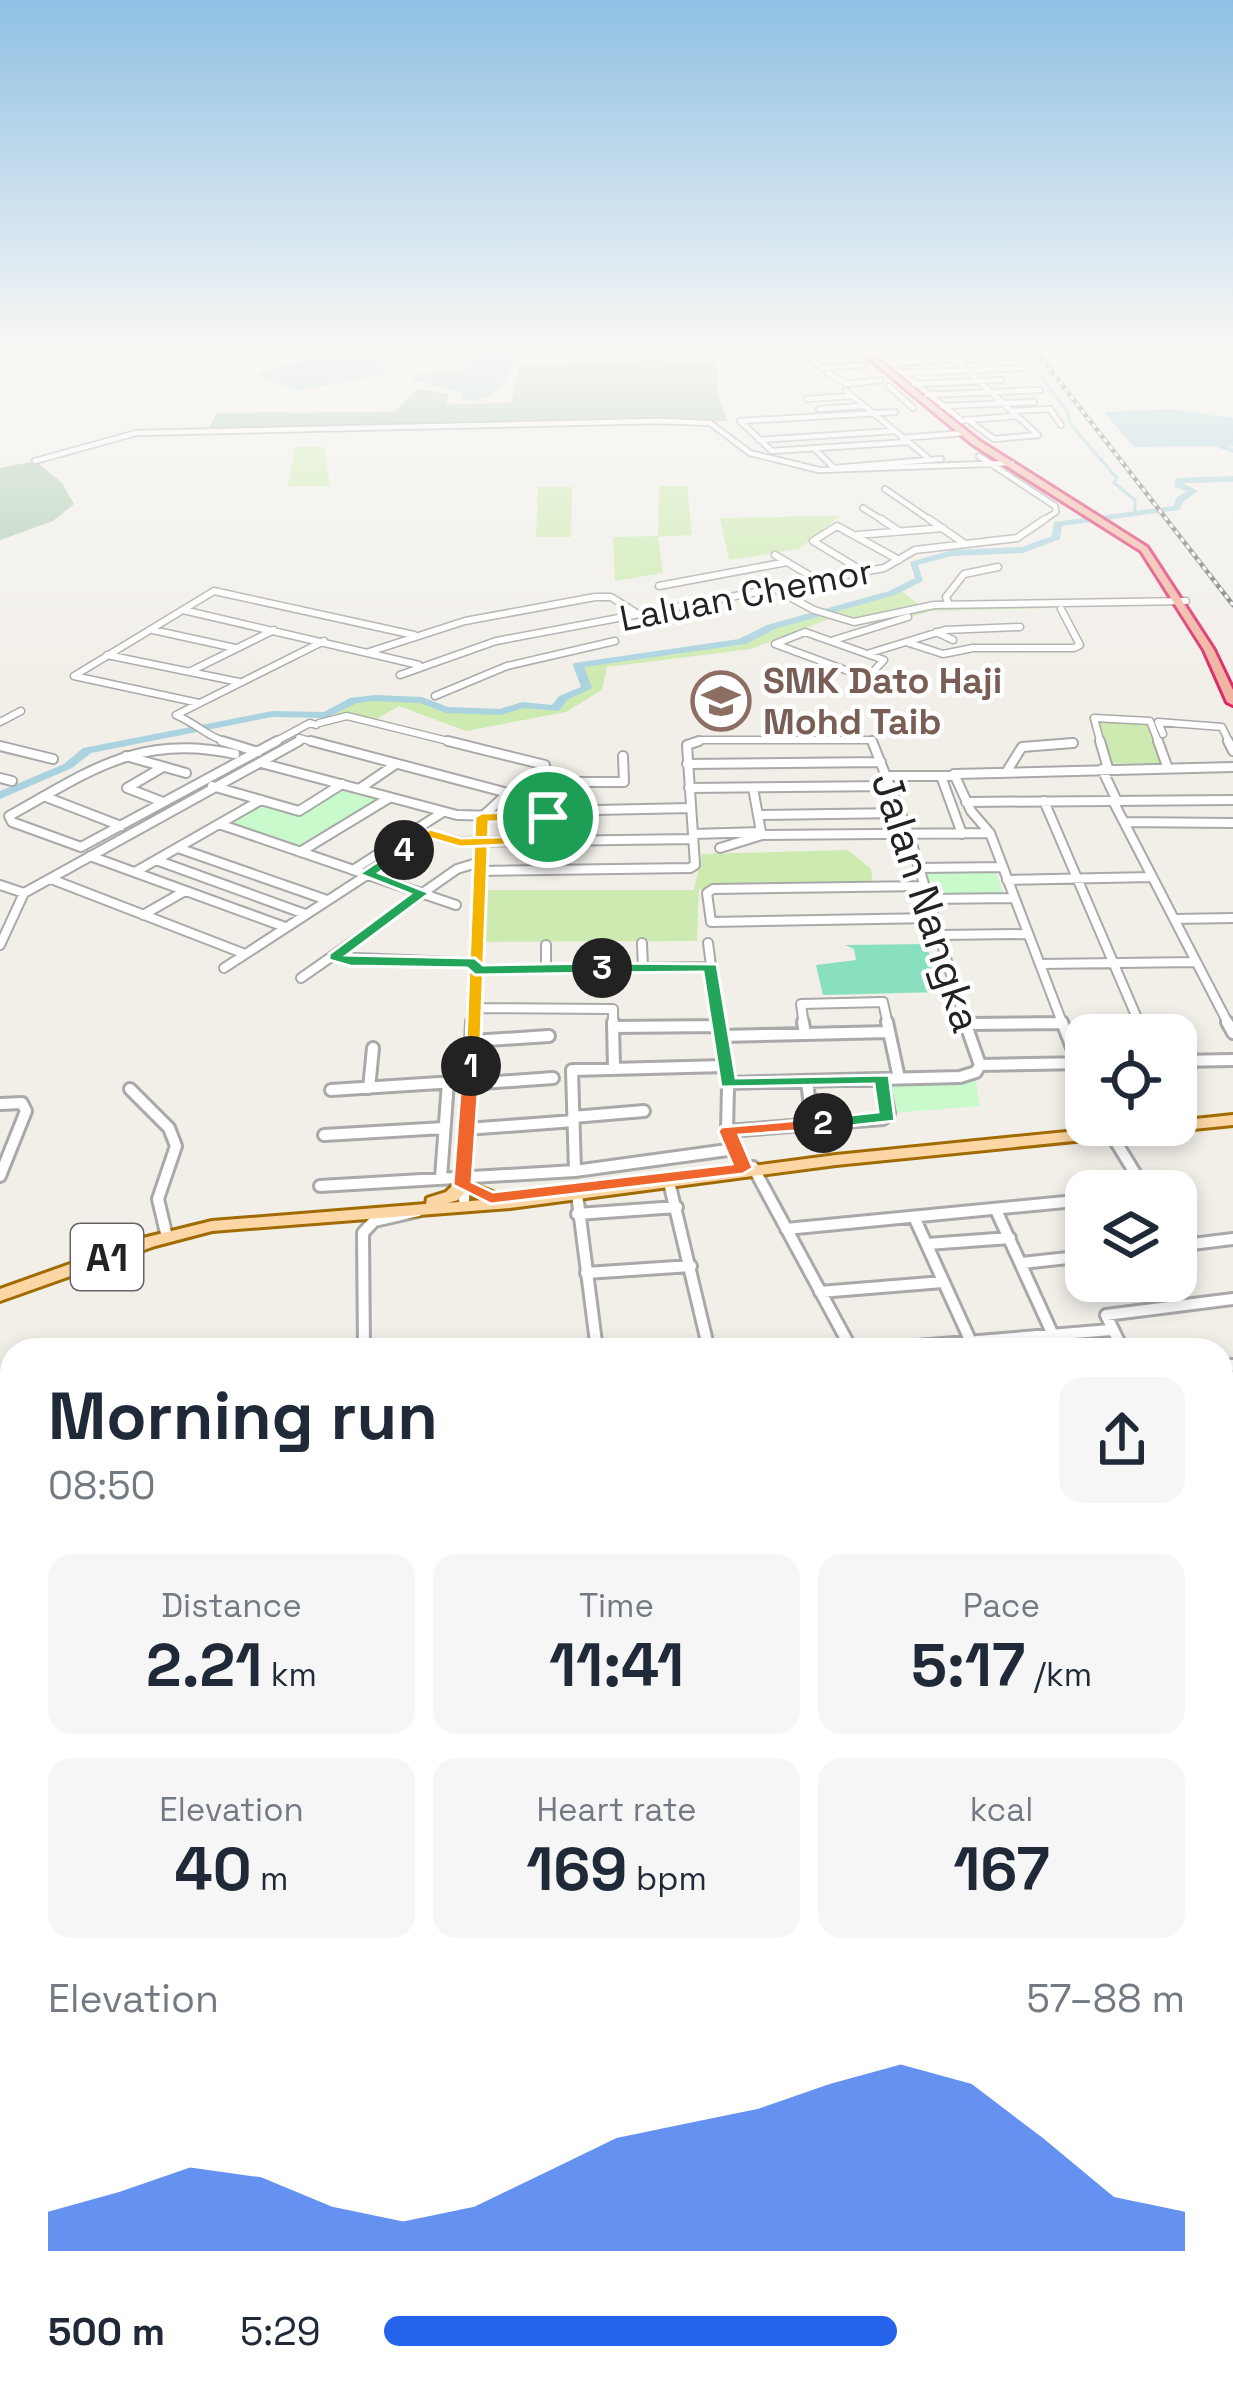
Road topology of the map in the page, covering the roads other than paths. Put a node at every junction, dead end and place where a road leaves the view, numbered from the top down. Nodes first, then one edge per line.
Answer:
1 (46, 458) edge
2 (768, 458) edge
3 (824, 458) edge
4 (927, 458) edge
5 (986, 458) edge
6 (1002, 458) edge
7 (991, 460) junction
8 (35, 461) dead end
9 (1009, 463) junction
10 (885, 489) dead end
11 (863, 508) dead end
12 (943, 528) junction
13 (899, 531) junction
14 (854, 535) junction
15 (965, 544) junction
16 (775, 555) dead end
17 (899, 560) junction
18 (788, 562) junction
19 (998, 567) dead end
20 (864, 572) junction
21 (819, 581) junction
22 (775, 589) junction
23 (1182, 601) junction
24 (686, 605) junction
25 (949, 605) junction
26 (1059, 606) junction
27 (182, 610) junction
28 (1011, 610) junction
29 (638, 614) junction
30 (591, 623) junction
31 (1020, 627) junction
32 (152, 630) junction
33 (274, 630) junction
34 (937, 632) junction
35 (413, 635) junction
36 (953, 640) dead end
37 (324, 641) junction
38 (831, 641) junction
39 (906, 642) junction
40 (1030, 648) junction
41 (238, 649) junction
42 (369, 652) junction
43 (867, 654) junction
44 (107, 655) junction
45 (419, 664) junction
46 (190, 671) junction
47 (400, 675) dead end
48 (242, 682) junction
49 (1233, 683) edge
50 (435, 696) dead end
51 (1233, 702) edge
52 (200, 703) junction
53 (21, 711) dead end
54 (418, 719) dead end
55 (0, 722) edge
56 (402, 729) junction
57 (483, 733) dead end
58 (295, 737) junction
59 (817, 739) junction
60 (1073, 743) dead end
61 (465, 745) junction
62 (0, 746) edge
63 (534, 746) dead end
64 (1233, 751) edge
65 (120, 754) junction
66 (236, 754) dead end
67 (259, 757) junction
68 (516, 758) junction
69 (53, 759) dead end
70 (624, 760) dead end
71 (881, 762) junction
72 (823, 763) junction
73 (396, 764) junction
74 (687, 764) junction
75 (1172, 764) junction
76 (1233, 764) edge
77 (163, 766) junction
78 (1105, 768) junction
79 (1007, 770) junction
80 (186, 773) dead end
81 (954, 775) junction
82 (941, 776) junction
83 (0, 778) edge
84 (12, 781) dead end
85 (889, 781) junction
86 (547, 782) junction
87 (342, 784) junction
88 (208, 785) junction
89 (689, 788) junction
90 (753, 788) junction
91 (359, 789) junction
92 (46, 797) junction
93 (390, 798) junction
94 (261, 800) junction
95 (1233, 800) edge
96 (1044, 801) junction
97 (1115, 801) junction
98 (966, 802) junction
99 (167, 803) junction
100 (691, 808) junction
101 (442, 812) junction
102 (901, 813) junction
103 (548, 814) junction
104 (839, 814) junction
105 (760, 815) junction
106 (482, 817) junction
107 (1124, 822) junction
108 (1233, 823) edge
109 (219, 824) junction
110 (123, 827) junction
111 (417, 829) junction
112 (843, 830) dead end
113 (990, 833) junction
114 (430, 834) junction
115 (909, 834) junction
116 (962, 834) junction
117 (693, 836) junction
118 (549, 840) junction
119 (482, 842) junction
120 (178, 848) junction
121 (720, 848) dead end
122 (300, 852) junction
123 (90, 856) junction
124 (156, 860) junction
125 (479, 866) junction
126 (1003, 867) junction
127 (919, 868) junction
128 (353, 870) junction
129 (135, 872) junction
130 (367, 874) junction
131 (1152, 877) junction
132 (50, 879) junction
133 (1080, 879) junction
134 (1007, 880) junction
135 (0, 885) edge
136 (924, 886) junction
137 (185, 891) junction
138 (24, 893) junction
139 (422, 893) junction
140 (1014, 898) junction
141 (928, 899) junction
142 (327, 900) junction
143 (456, 905) dead end
144 (305, 914) junction
145 (143, 915) junction
146 (933, 918) junction
147 (1233, 918) edge
148 (1174, 919) junction
149 (285, 927) junction
150 (1028, 934) junction
151 (938, 935) junction
152 (642, 943) dead end
153 (708, 943) dead end
154 (0, 945) edge
155 (546, 945) dead end
156 (245, 954) junction
157 (334, 957) junction
158 (1196, 962) junction
159 (1113, 963) junction
160 (1040, 964) junction
161 (475, 966) junction
162 (711, 967) junction
163 (224, 968) dead end
164 (643, 968) junction
165 (546, 969) junction
166 (301, 979) dead end
167 (475, 1008) junction
168 (1233, 1008) edge
169 (1220, 1009) junction
170 (1135, 1014) edge
171 (1063, 1023) junction
172 (968, 1024) junction
173 (613, 1027) junction
174 (1065, 1027) edge
175 (720, 1031) junction
176 (889, 1032) junction
177 (805, 1034) junction
178 (1233, 1034) edge
179 (549, 1036) dead end
180 (473, 1041) junction
181 (374, 1048) dead end
182 (1233, 1060) edge
183 (1197, 1061) edge
184 (1065, 1063) edge
185 (980, 1065) junction
186 (725, 1066) junction
187 (614, 1069) junction
188 (553, 1078) dead end
189 (899, 1078) junction
190 (882, 1079) junction
191 (807, 1081) junction
192 (448, 1082) junction
193 (470, 1083) junction
194 (728, 1083) junction
195 (369, 1088) junction
196 (130, 1089) dead end
197 (332, 1090) dead end
198 (0, 1104) edge
199 (644, 1111) dead end
200 (573, 1119) junction
201 (1233, 1119) edge
202 (1197, 1121) edge
203 (1197, 1122) edge
204 (812, 1124) junction
205 (445, 1128) junction
206 (466, 1129) junction
207 (727, 1131) junction
208 (1065, 1135) edge
209 (324, 1136) dead end
210 (735, 1149) junction
211 (749, 1169) junction
212 (575, 1171) junction
213 (0, 1176) edge
214 (441, 1178) junction
215 (669, 1182) junction
216 (320, 1186) dead end
217 (463, 1188) junction
218 (577, 1194) junction
219 (1065, 1202) edge
220 (510, 1203) junction
221 (426, 1206) junction
222 (677, 1207) junction
223 (996, 1210) junction
224 (577, 1214) junction
225 (317, 1217) junction
226 (291, 1219) junction
227 (916, 1219) junction
228 (786, 1229) junction
229 (166, 1233) junction
230 (363, 1233) junction
231 (1010, 1238) junction
232 (1233, 1239) edge
233 (1197, 1243) edge
234 (927, 1244) junction
235 (1065, 1258) edge
236 (1022, 1263) junction
237 (691, 1266) junction
238 (586, 1273) junction
239 (944, 1282) junction
240 (820, 1292) junction
241 (2, 1294) edge
242 (1233, 1299) edge
243 (1112, 1330) junction
244 (1053, 1335) junction
245 (364, 1338) edge
246 (595, 1338) edge
247 (706, 1338) edge
248 (845, 1338) edge
249 (969, 1338) edge
250 (1018, 1338) edge
251 (1116, 1338) edge

1 - 8 street
2 - 7 street
3 - 4 street
5 - 7 street
6 - 9 highway
7 - 9 highway
7 - 15 street, Laluan Chemor
9 - 23 highway
10 - 12 street
11 - 13 street
12 - 13 street
12 - 15 street
13 - 14 street
14 - 17 street
14 - 20 street
15 - 17 street, Laluan Chemor
16 - 18 street
17 - 20 street, Laluan Chemor
18 - 21 street
18 - 24 street
19 - 25 street
20 - 21 street, Laluan Chemor
21 - 22 street, Laluan Chemor
22 - 24 street, Laluan Chemor
22 - 25 street
23 - 26 street
23 - 49 highway
23 - 51 highway
24 - 29 street, Laluan Chemor
25 - 26 street
26 - 28 street
26 - 40 street
27 - 32 street
27 - 33 street
27 - 35 street
28 - 31 street
28 - 38 street
29 - 30 street, Laluan Chemor
29 - 35 street
30 - 45 street, Laluan Chemor
30 - 50 street
31 - 34 street
31 - 40 street
32 - 41 street
32 - 44 street
33 - 37 street
33 - 41 street
34 - 36 street
34 - 39 street
35 - 42 street
37 - 42 street
37 - 48 street
38 - 43 street
38 - 43 street
39 - 40 street
39 - 43 street
41 - 46 street
42 - 45 street
44 - 46 street
44 - 52 street
45 - 47 street, Laluan Chemor
46 - 48 street
48 - 52 street
52 - 67 street
53 - 55 street
54 - 56 street
56 - 58 street
56 - 61 street
57 - 61 street
58 - 67 street
58 - 67 street
58 - 73 street
58 - 88 street
59 - 71 street, Jalan Nangka
59 - 72 street
59 - 74 street
60 - 79 street
61 - 68 street
62 - 69 street
63 - 68 street
64 - 75 street
65 - 66 street
65 - 77 street
65 - 92 street
67 - 87 street
67 - 88 street
67 - 88 street
68 - 86 street
70 - 86 street
71 - 72 street
71 - 85 street, Jalan Nangka
72 - 74 street
73 - 91 street
73 - 106 street
74 - 89 street
75 - 76 street
75 - 78 street
75 - 78 street
77 - 80 street
77 - 99 street
78 - 79 street
78 - 97 street
79 - 81 street
81 - 82 street
81 - 98 street
82 - 85 street
82 - 116 street
83 - 84 street
85 - 90 street
85 - 102 street, Jalan Nangka
86 - 103 street
87 - 91 street
87 - 94 street
88 - 94 street
88 - 99 street
88 - 123 street
89 - 90 street
89 - 100 street
90 - 105 street
91 - 93 street
92 - 110 street
92 - 110 street
93 - 101 street
93 - 122 street
94 - 109 street
95 - 97 street
96 - 97 street
96 - 98 street
96 - 133 street
97 - 107 street
98 - 113 street
99 - 110 street
100 - 103 street
100 - 117 street
101 - 106 street
101 - 111 street
102 - 104 street
102 - 115 street, Jalan Nangka
103 - 106 street
103 - 118 street
104 - 105 street
104 - 112 street
105 - 117 street
106 - 119 street
107 - 108 street
107 - 131 street
109 - 120 street
109 - 122 street
111 - 114 street
111 - 128 street
113 - 116 street
113 - 126 street
114 - 119 street
114 - 130 street
115 - 116 street
115 - 121 street
115 - 127 street, Jalan Nangka
117 - 118 street
117 - 125 street
118 - 119 street
119 - 125 street
120 - 124 street
120 - 142 street
122 - 128 street
123 - 129 street
123 - 132 street
124 - 129 street
124 - 144 street
125 - 139 street
125 - 161 street
126 - 127 street
126 - 134 street
127 - 136 street, Jalan Nangka
128 - 130 street
129 - 137 street
130 - 139 street
130 - 142 street
131 - 133 street
131 - 148 street
132 - 138 street
132 - 145 street
133 - 134 street
133 - 159 street
134 - 140 street
135 - 138 street
136 - 141 street, Jalan Nangka
136 - 146 street
137 - 145 street
137 - 149 street
138 - 154 street
139 - 143 street
139 - 157 street
140 - 141 street
140 - 150 street
141 - 146 street, Jalan Nangka
142 - 144 street
144 - 149 street
145 - 156 street
146 - 151 street, Jalan Nangka
147 - 148 street
148 - 158 street
149 - 156 street
150 - 151 street
150 - 160 street
151 - 172 street, Jalan Nangka
152 - 164 street
153 - 162 street
155 - 165 street
156 - 163 street
157 - 161 street
157 - 166 street
158 - 159 street
158 - 169 street
159 - 160 street
159 - 170 street
160 - 171 street
161 - 165 street
161 - 167 street
162 - 164 street
162 - 175 street
164 - 165 street
167 - 173 street
167 - 180 street
168 - 169 street
169 - 178 street
171 - 172 street
171 - 174 street
172 - 185 street, Jalan Nangka
173 - 175 street
173 - 187 street
175 - 177 street
175 - 186 street
176 - 177 street
176 - 177 street
176 - 189 street
179 - 180 street
180 - 193 street
181 - 195 street
182 - 183 street
184 - 185 street
185 - 189 street
186 - 187 street
186 - 194 street
187 - 200 street
188 - 193 street
189 - 190 street
190 - 191 street
190 - 204 street
191 - 194 street
191 - 204 street
192 - 193 street
192 - 195 street
192 - 205 street
193 - 206 street
194 - 207 street
195 - 197 street
196 - 229 street
198 - 213 street
199 - 200 street
200 - 206 street
200 - 212 street
201 - 202 main road, A1
201 - 203 main road, A1
204 - 207 street
205 - 209 street
205 - 214 street
206 - 217 street
207 - 210 street
208 - 211 main road, A1
210 - 211 street
210 - 212 street
211 - 215 main road, A1
211 - 217 main road, A1
211 - 228 street
212 - 217 street
214 - 216 street
214 - 217 street
215 - 218 main road, A1
215 - 222 street
217 - 220 main road
217 - 221 main road, A1
217 - 226 main road
218 - 220 main road, A1
218 - 224 street
219 - 223 street
220 - 221 main road, A1
221 - 225 main road, A1
221 - 229 main road, A1
221 - 230 street
222 - 224 street
222 - 237 street
223 - 227 street
223 - 231 street
224 - 238 street
225 - 226 main road, A1
225 - 230 street
226 - 241 main road, A1
227 - 228 street
227 - 234 street
228 - 240 street
229 - 241 main road, A1
230 - 245 street
231 - 234 street
231 - 236 street
232 - 233 street
234 - 239 street
235 - 236 street
236 - 244 street
237 - 238 street
237 - 247 street
238 - 246 street
239 - 240 street
239 - 249 street
240 - 248 street
242 - 243 street
243 - 244 street
243 - 251 street
244 - 250 street

